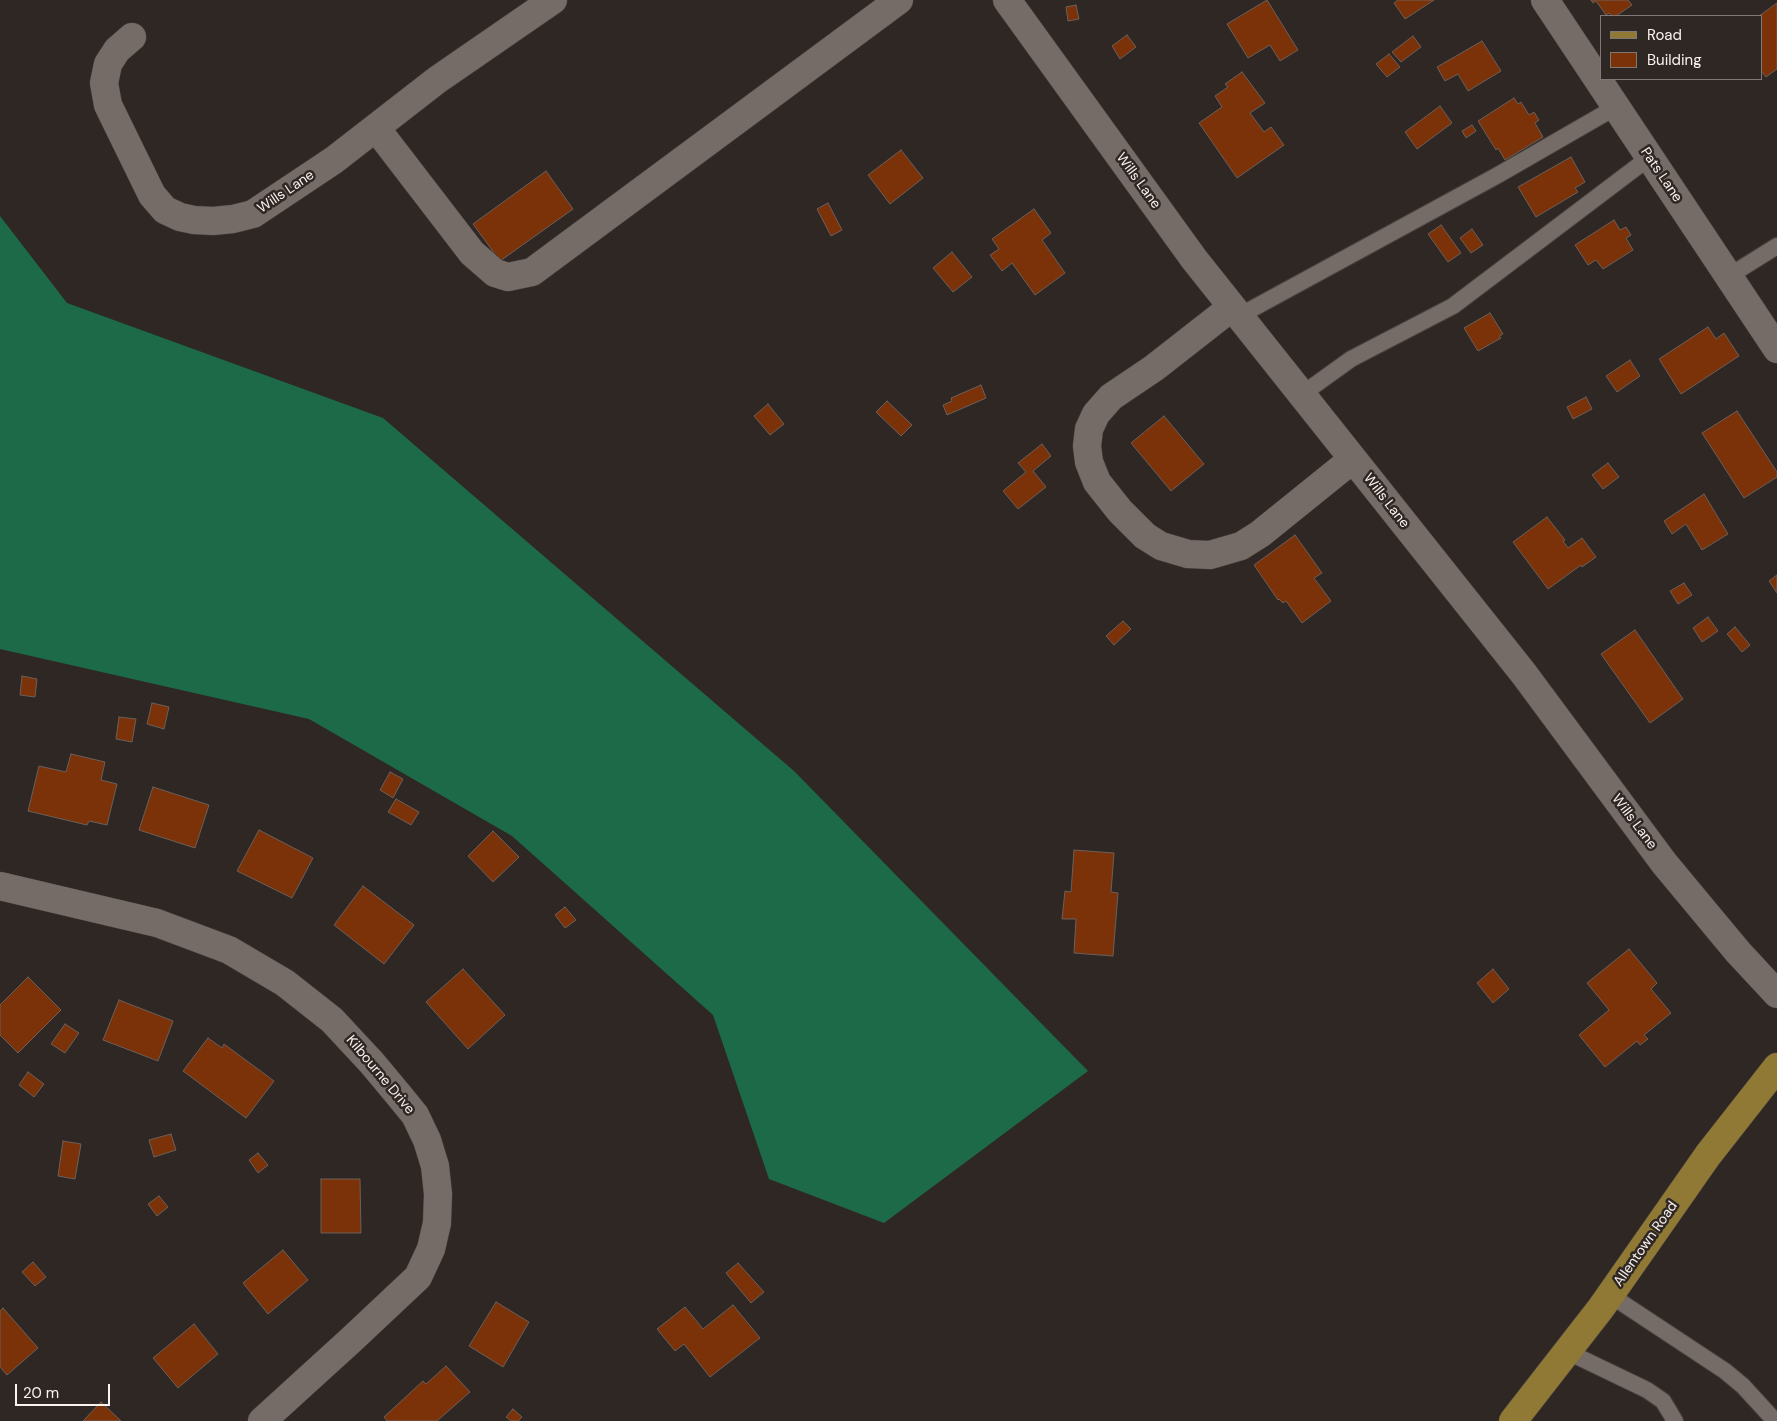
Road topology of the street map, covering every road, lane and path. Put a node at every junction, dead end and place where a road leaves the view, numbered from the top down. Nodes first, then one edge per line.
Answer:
1 (553, 0) edge
2 (899, 0) edge
3 (1007, 0) edge
4 (1545, 0) edge
5 (132, 36) dead end
6 (1616, 107) junction
7 (376, 128) junction
8 (1650, 157) junction
9 (1777, 246) edge
10 (1729, 276) junction
11 (1236, 312) junction
12 (1777, 349) edge
13 (1301, 394) junction
14 (1353, 459) junction
15 (0, 886) edge
16 (1777, 994) edge
17 (1777, 1067) edge
18 (1610, 1295) junction
19 (1568, 1352) junction
20 (262, 1421) edge
21 (1513, 1421) edge
22 (1675, 1421) edge
23 (1775, 1421) edge

1 - 7 street, Wills Lane
2 - 7 street
3 - 11 street, Wills Lane
4 - 6 street, Pats Lane
5 - 7 street, Wills Lane
6 - 8 street, Pats Lane
6 - 11 lane
8 - 10 street, Pats Lane
8 - 13 lane
9 - 10 lane
10 - 12 street, Pats Lane
11 - 13 street, Wills Lane
11 - 14 street
13 - 14 street, Wills Lane
14 - 16 street, Wills Lane
15 - 20 street, Kilbourne Drive
17 - 18 main road, Allentown Road
18 - 19 main road, Allentown Road
18 - 23 lane
19 - 21 main road, Allentown Road
19 - 22 lane

